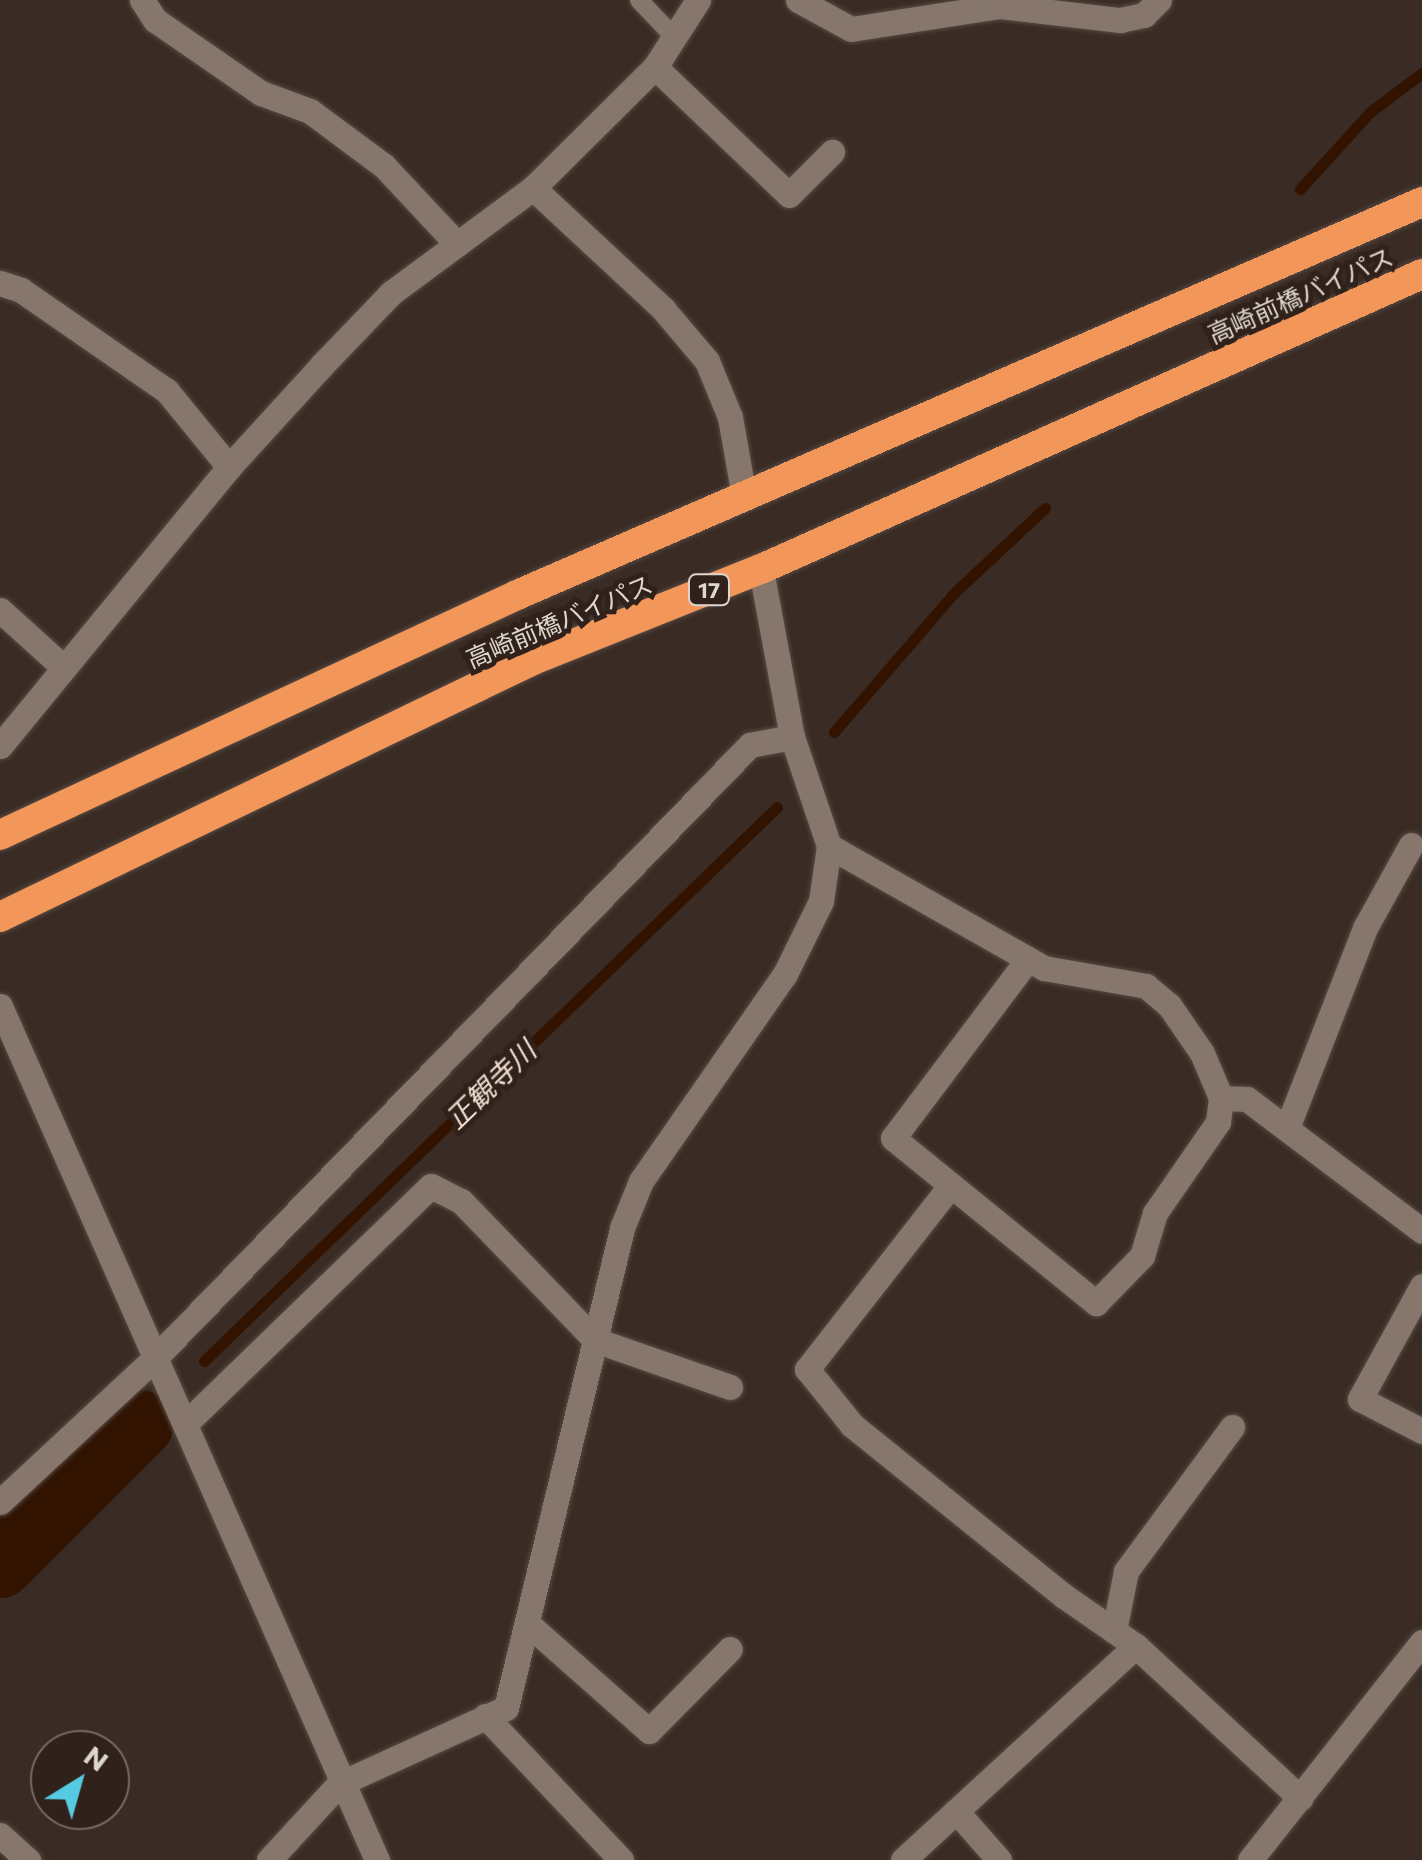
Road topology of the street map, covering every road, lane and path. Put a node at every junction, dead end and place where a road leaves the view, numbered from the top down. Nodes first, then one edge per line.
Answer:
1 (142, 0) edge
2 (639, 0) edge
3 (698, 0) edge
4 (798, 0) edge
5 (1159, 0) edge
6 (676, 39) junction
7 (655, 67) junction
8 (832, 152) dead end
9 (532, 188) junction
10 (1422, 202) edge
11 (457, 244) junction
12 (1422, 274) edge
13 (0, 283) edge
14 (229, 467) junction
15 (744, 496) junction
16 (760, 570) junction
17 (0, 610) edge
18 (62, 666) junction
19 (792, 737) junction
20 (0, 746) edge
21 (0, 835) edge
22 (1411, 845) dead end
23 (829, 846) junction
24 (0, 917) edge
25 (1028, 958) junction
26 (0, 1006) edge
27 (1221, 1098) junction
28 (1287, 1128) junction
29 (951, 1185) junction
30 (1422, 1232) edge
31 (1422, 1286) edge
32 (595, 1340) junction
33 (156, 1357) junction
34 (730, 1387) dead end
35 (186, 1424) junction
36 (1232, 1427) dead end
37 (1422, 1432) edge
38 (0, 1502) edge
39 (527, 1623) junction
40 (1115, 1626) junction
41 (1422, 1642) edge
42 (1136, 1646) junction
43 (730, 1649) dead end
44 (484, 1716) junction
45 (340, 1784) junction
46 (1300, 1798) junction
47 (956, 1811) junction
48 (0, 1834) edge
49 (28, 1860) edge
50 (268, 1860) edge
51 (377, 1860) edge
52 (621, 1860) edge
53 (903, 1860) edge
54 (999, 1860) edge
55 (1250, 1860) edge

1 - 11 street
2 - 6 lane
3 - 6 street
4 - 5 street
6 - 7 street
7 - 8 street
7 - 9 street
9 - 11 street
9 - 15 street
10 - 15 highway, 高崎前橋バイパス
11 - 14 street
12 - 16 highway, 高崎前橋バイパス / 17
13 - 14 street
14 - 18 street
15 - 21 highway, 高崎前橋バイパス
16 - 19 street
16 - 24 highway, 高崎前橋バイパス / 17
17 - 18 street
18 - 20 street
19 - 23 street
19 - 33 street
22 - 28 street
23 - 25 street
23 - 32 street
25 - 27 street
25 - 29 street
26 - 33 street
27 - 28 street
27 - 29 street
28 - 30 street
29 - 40 street
31 - 37 street
32 - 34 street
32 - 35 street
32 - 39 street
33 - 35 street
33 - 38 street
35 - 45 street
36 - 40 street
39 - 43 street
39 - 44 street
40 - 42 street
41 - 46 street
42 - 46 street
42 - 47 street
44 - 45 street
44 - 52 street
45 - 50 street
45 - 51 street
46 - 55 street
47 - 53 street
47 - 54 street
48 - 49 street

